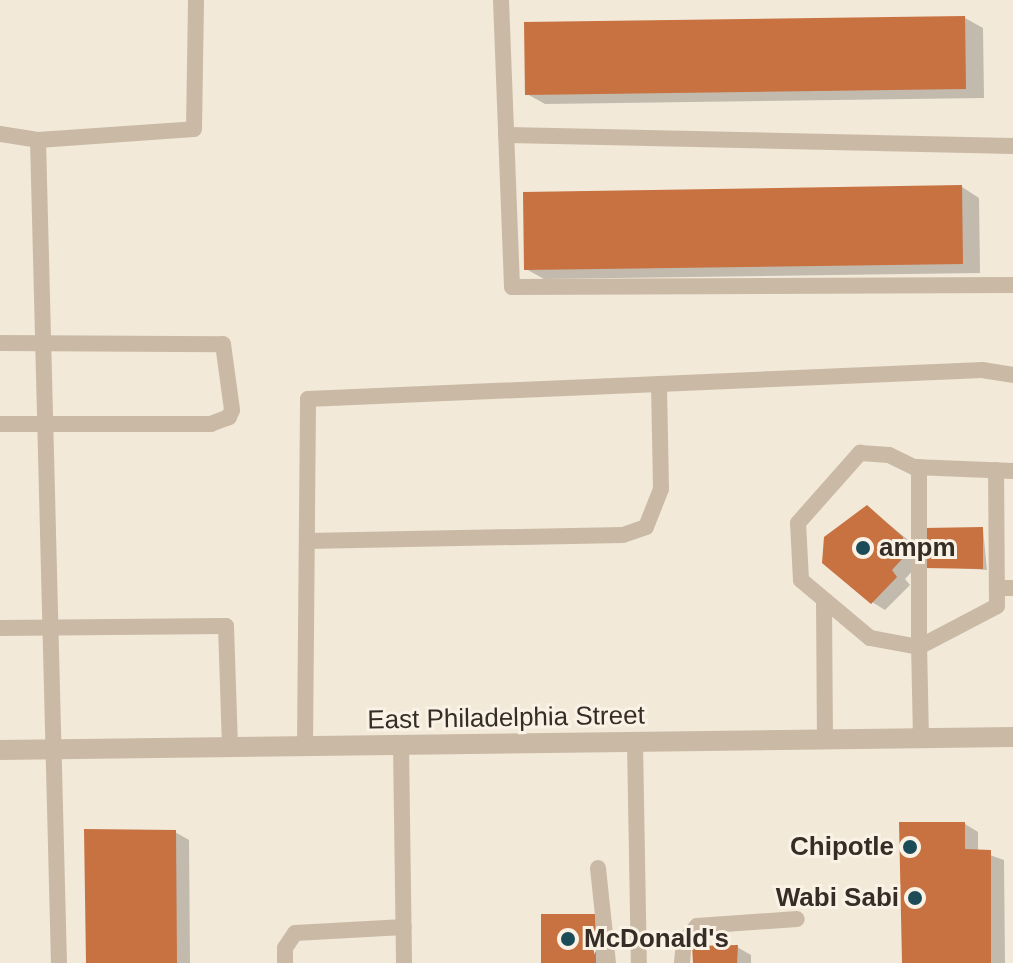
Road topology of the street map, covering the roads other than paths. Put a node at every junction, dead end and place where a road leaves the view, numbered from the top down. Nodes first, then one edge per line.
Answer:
1 (196, 0) edge
2 (501, 0) edge
3 (0, 134) edge
4 (506, 135) junction
5 (38, 140) junction
6 (1013, 146) edge
7 (1013, 285) edge
8 (0, 343) edge
9 (43, 343) junction
10 (1013, 375) edge
11 (659, 384) junction
12 (44, 422) junction
13 (0, 424) edge
14 (919, 467) junction
15 (1005, 470) edge
16 (307, 541) junction
17 (1005, 588) edge
18 (824, 601) junction
19 (0, 628) edge
20 (49, 628) junction
21 (919, 647) junction
22 (1013, 737) edge
23 (921, 739) junction
24 (825, 740) junction
25 (635, 742) junction
26 (401, 745) junction
27 (230, 747) junction
28 (305, 747) junction
29 (52, 749) junction
30 (0, 750) edge
31 (598, 868) dead end
32 (797, 919) dead end
33 (404, 927) junction
34 (59, 963) edge
35 (285, 963) edge
36 (404, 963) edge
37 (608, 963) edge
38 (639, 963) edge
39 (682, 963) edge

1 - 5 lane
2 - 4 lane
3 - 5 lane
4 - 6 lane
4 - 7 lane
5 - 9 lane
8 - 9 lane
9 - 12 lane
9 - 12 lane
10 - 11 lane
11 - 16 lane
11 - 16 lane
12 - 13 lane
12 - 20 lane
14 - 15 lane
14 - 18 lane
14 - 21 lane
15 - 17 lane
16 - 28 lane
17 - 21 lane
18 - 21 lane
18 - 24 lane
19 - 20 lane
20 - 27 lane
20 - 29 lane
21 - 23 lane
22 - 23 street, East Philadelphia Street
23 - 24 street, East Philadelphia Street
24 - 25 street, East Philadelphia Street
25 - 26 street, East Philadelphia Street
25 - 38 lane
26 - 28 street, East Philadelphia Street
26 - 33 lane
27 - 28 street, East Philadelphia Street
27 - 29 street, East Philadelphia Street
29 - 30 street, East Philadelphia Street
29 - 34 lane
31 - 37 lane
32 - 39 lane
33 - 35 lane
33 - 36 lane

